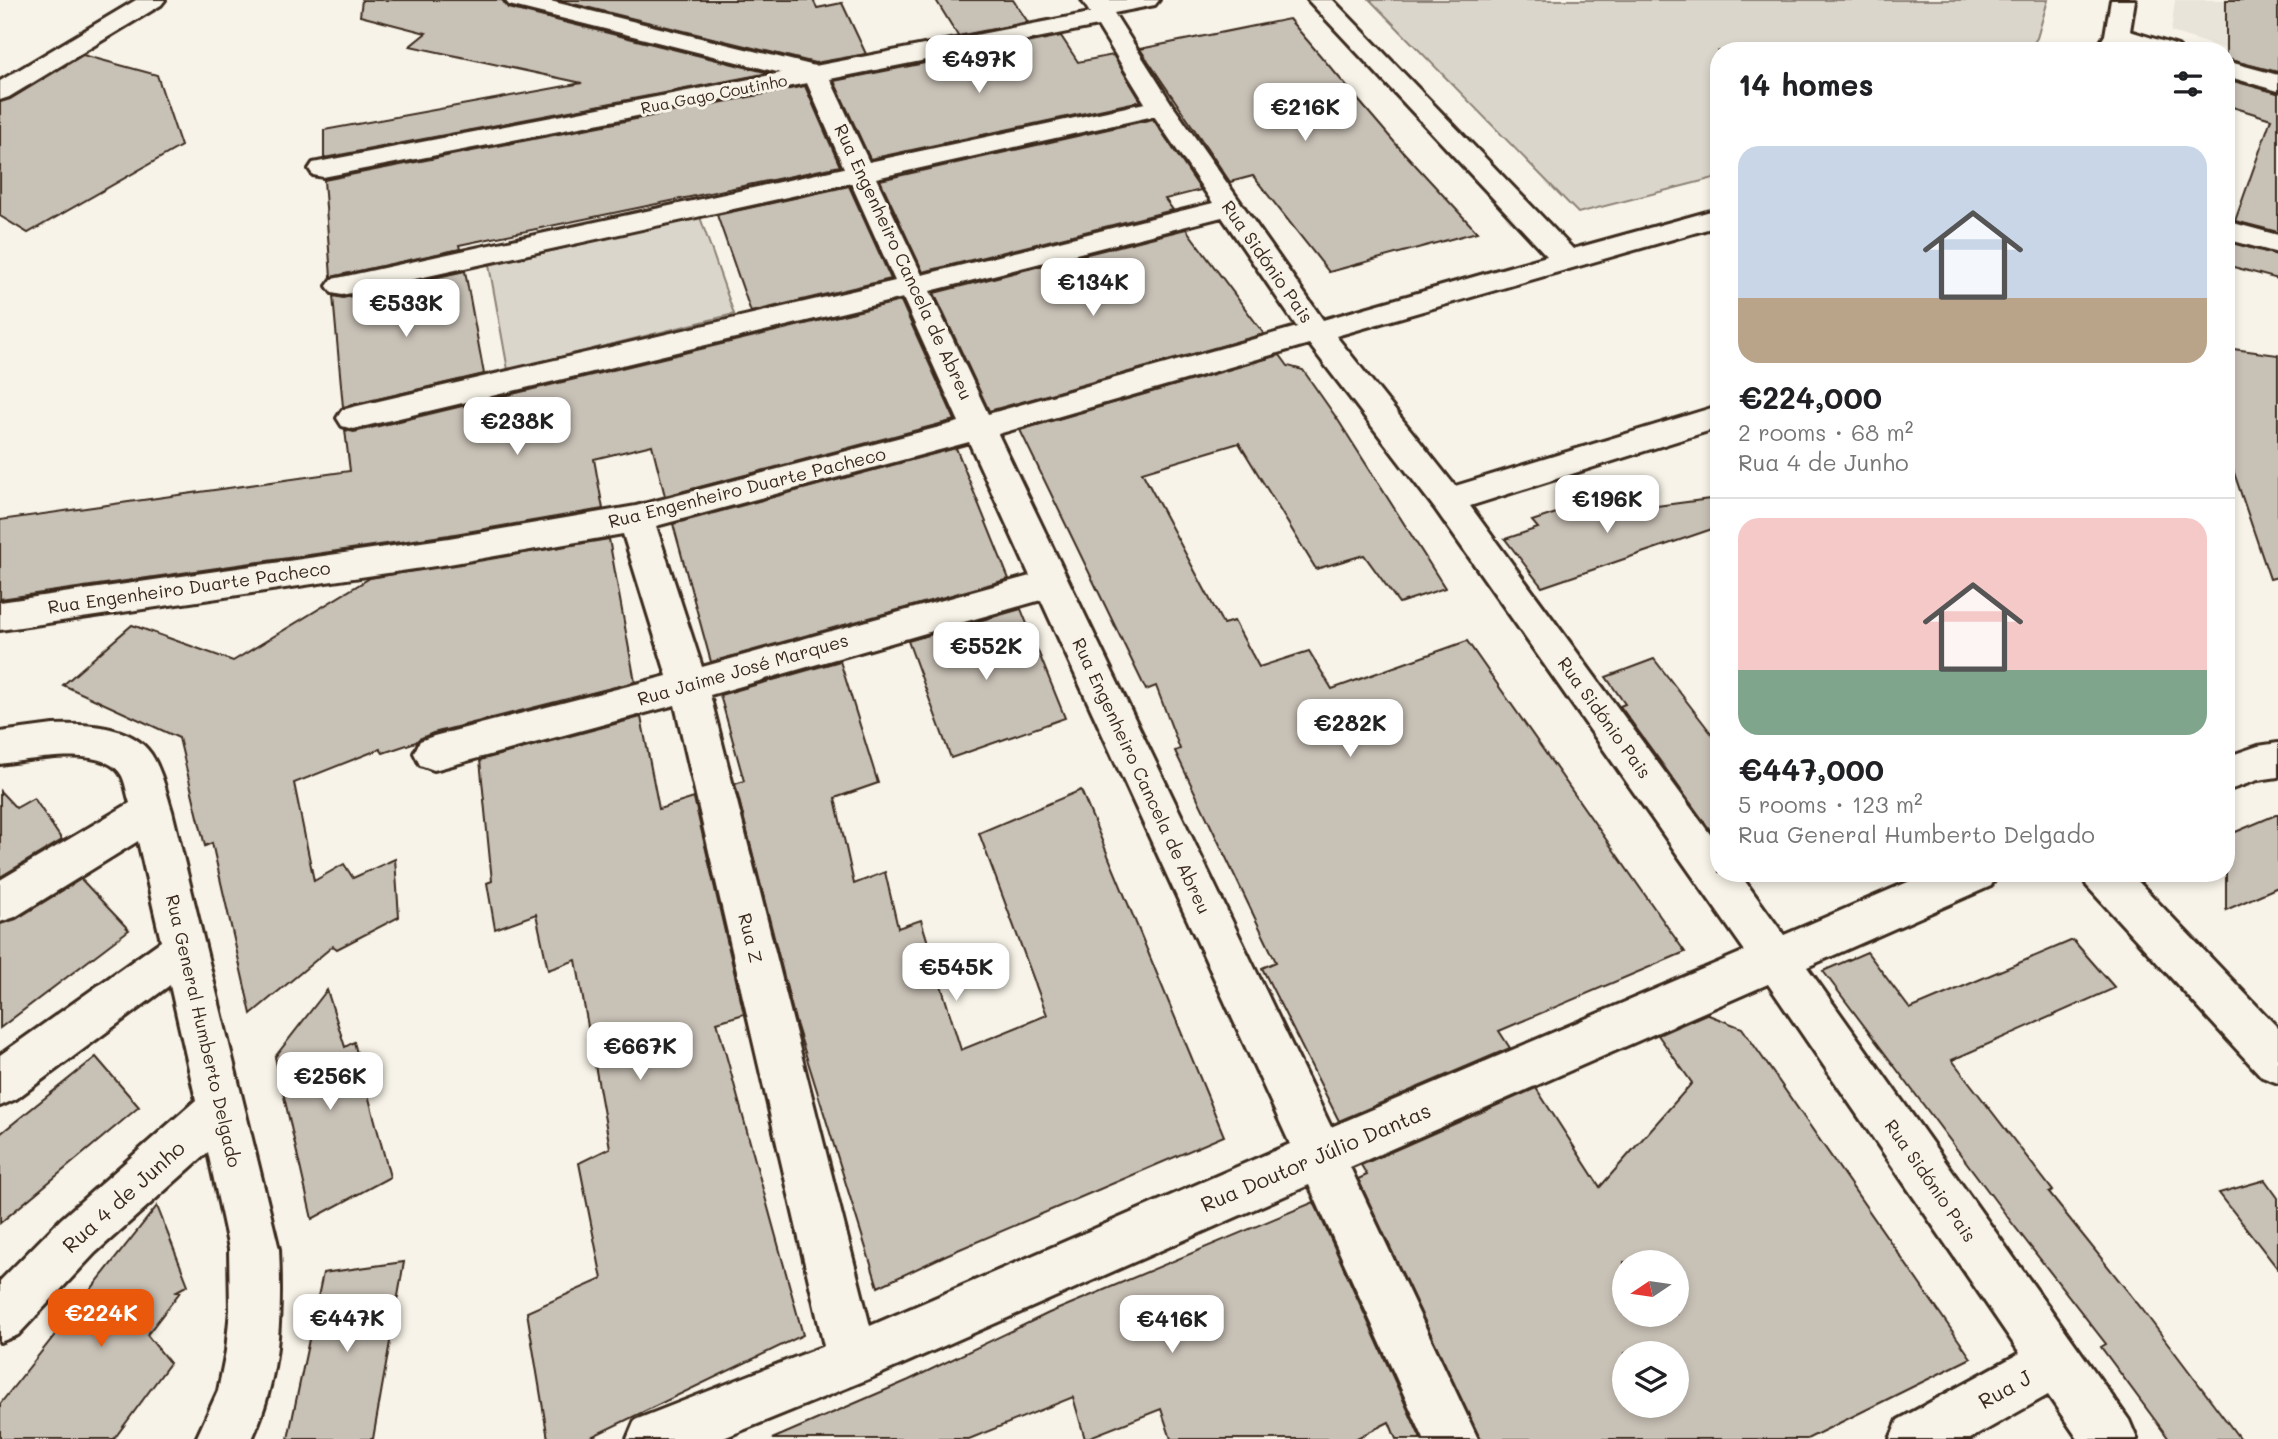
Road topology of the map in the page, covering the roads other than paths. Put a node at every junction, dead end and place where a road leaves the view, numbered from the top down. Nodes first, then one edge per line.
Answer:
1 (146, 0) edge
2 (153, 0) edge
3 (517, 0) edge
4 (1147, 0) edge
5 (1320, 0) edge
6 (2123, 0) edge
7 (1099, 9) edge
8 (94, 35) junction
9 (2112, 42) edge
10 (13, 57) dead end
11 (2235, 71) edge
12 (816, 74) junction
13 (0, 80) edge
14 (2278, 83) edge
15 (0, 92) edge
16 (1161, 107) junction
17 (323, 169) dead end
18 (860, 171) junction
19 (1229, 206) junction
20 (1710, 219) edge
21 (2235, 232) edge
22 (2278, 244) edge
23 (1567, 260) junction
24 (342, 286) dead end
25 (914, 286) junction
26 (1315, 331) junction
27 (353, 418) dead end
28 (1710, 425) edge
29 (980, 428) junction
30 (1448, 500) junction
31 (636, 519) junction
32 (1050, 584) junction
33 (0, 616) edge
34 (688, 686) junction
35 (0, 748) edge
36 (434, 753) dead end
37 (2278, 760) edge
38 (2235, 771) edge
39 (152, 811) junction
40 (1710, 867) edge
41 (1721, 882) edge
42 (1955, 882) edge
43 (2110, 882) edge
44 (0, 903) edge
45 (184, 949) junction
46 (1776, 959) junction
47 (2278, 1061) edge
48 (0, 1083) edge
49 (222, 1109) junction
50 (1321, 1155) junction
51 (0, 1317) edge
52 (853, 1360) junction
53 (2056, 1362) junction
54 (223, 1439) edge
55 (654, 1439) edge
56 (1451, 1439) edge
57 (1917, 1439) edge
58 (2110, 1439) edge

1 - 10 street
2 - 8 street
3 - 12 street
4 - 7 street, Rua Gago Coutinho
5 - 23 street
6 - 9 street
7 - 12 street, Rua Gago Coutinho
7 - 16 street, Rua Sidónio Pais
8 - 13 street
8 - 15 street
11 - 14 street
12 - 17 street, Rua Gago Coutinho
12 - 18 street, Rua Engenheiro Cancela de Abreu
16 - 18 street
16 - 19 street, Rua Sidónio Pais
18 - 24 street
18 - 25 street, Rua Engenheiro Cancela de Abreu
19 - 25 street
19 - 26 street, Rua Sidónio Pais
20 - 23 street, Rua Engenheiro Duarte Pacheco
21 - 22 street
23 - 26 street, Rua Engenheiro Duarte Pacheco
25 - 27 street
25 - 29 street, Rua Engenheiro Cancela de Abreu
26 - 29 street, Rua Engenheiro Duarte Pacheco
26 - 30 street, Rua Sidónio Pais
28 - 30 street
29 - 31 street, Rua Engenheiro Duarte Pacheco
29 - 32 street, Rua Engenheiro Cancela de Abreu
30 - 40 street, Rua Sidónio Pais
31 - 33 street, Rua Engenheiro Duarte Pacheco
31 - 34 street, Rua Z
32 - 34 street, Rua Jaime José Marques
32 - 50 street, Rua Engenheiro Cancela de Abreu
34 - 36 street, Rua Jaime José Marques
34 - 52 street, Rua Z
35 - 39 street, Rua General Humberto Delgado
37 - 38 street
39 - 44 street
39 - 45 street, Rua General Humberto Delgado
41 - 46 street, Rua Sidónio Pais
42 - 46 street, Rua Doutor Júlio Dantas
43 - 47 street
45 - 48 street
45 - 49 street, Rua General Humberto Delgado
46 - 50 street, Rua Doutor Júlio Dantas
46 - 53 street, Rua Sidónio Pais
49 - 51 street, Rua 4 de Junho
49 - 54 street, Rua General Humberto Delgado
50 - 52 street, Rua Doutor Júlio Dantas
50 - 56 street, Rua Engenheiro Cancela de Abreu
52 - 55 street, Rua Doutor Júlio Dantas
53 - 57 street, Rua J
53 - 58 street, Rua Sidónio Pais

